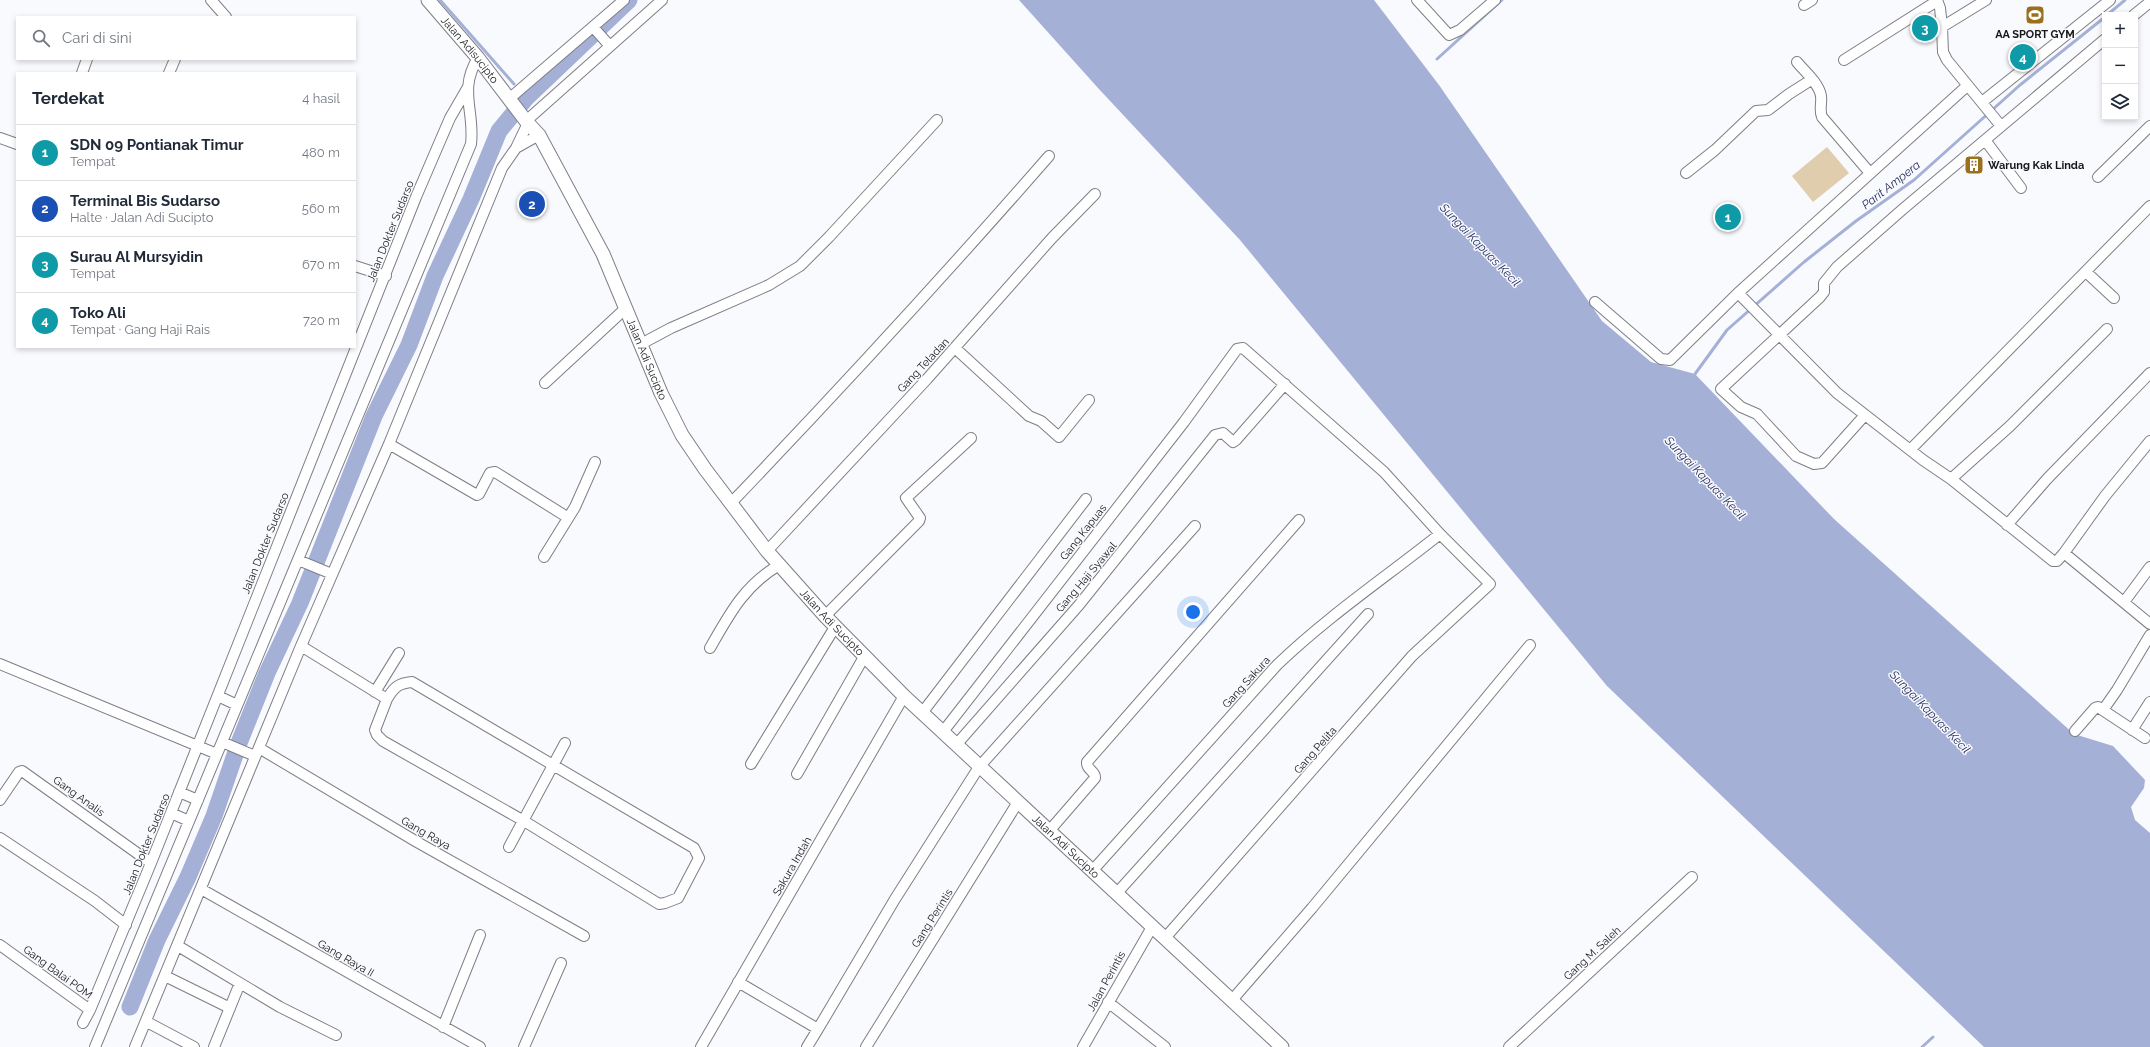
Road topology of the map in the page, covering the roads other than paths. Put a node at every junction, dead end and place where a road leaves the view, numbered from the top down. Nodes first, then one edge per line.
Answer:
1 (210, 0) edge
2 (428, 0) edge
3 (624, 0) edge
4 (662, 0) edge
5 (1418, 0) edge
6 (1494, 0) edge
7 (1937, 0) edge
8 (1986, 0) edge
9 (2110, 0) edge
10 (2150, 2) edge
11 (2138, 12) edge
12 (225, 16) edge
13 (593, 27) junction
14 (1942, 27) junction
15 (2102, 41) edge
16 (606, 42) junction
17 (478, 58) junction
18 (87, 60) edge
19 (175, 60) edge
20 (1844, 60) dead end
21 (1797, 62) dead end
22 (82, 72) edge
23 (169, 72) edge
24 (1812, 80) junction
25 (1967, 86) junction
26 (468, 88) junction
27 (1984, 104) junction
28 (518, 111) junction
29 (937, 120) dead end
30 (1997, 122) junction
31 (2150, 126) edge
32 (539, 135) junction
33 (0, 138) edge
34 (1985, 140) junction
35 (16, 144) edge
36 (516, 148) junction
37 (1049, 156) dead end
38 (1686, 173) dead end
39 (1870, 173) junction
40 (2098, 177) dead end
41 (2021, 188) dead end
42 (1095, 194) dead end
43 (2150, 206) edge
44 (356, 266) edge
45 (2086, 272) junction
46 (386, 276) junction
47 (1738, 292) junction
48 (2114, 298) dead end
49 (1595, 302) dead end
50 (626, 308) junction
51 (2107, 329) dead end
52 (1780, 334) junction
53 (641, 344) junction
54 (356, 346) edge
55 (355, 348) edge
56 (955, 348) junction
57 (2150, 373) edge
58 (545, 383) dead end
59 (1285, 384) junction
60 (1089, 400) dead end
61 (1865, 415) junction
62 (972, 438) dead end
63 (2150, 441) edge
64 (389, 444) junction
65 (1910, 450) junction
66 (595, 462) dead end
67 (1951, 479) junction
68 (1086, 499) dead end
69 (732, 502) junction
70 (567, 517) junction
71 (1299, 520) dead end
72 (2007, 525) junction
73 (1195, 526) dead end
74 (1440, 534) junction
75 (767, 550) junction
76 (2064, 553) junction
77 (544, 557) dead end
78 (298, 560) junction
79 (780, 565) junction
80 (2150, 567) edge
81 (332, 574) junction
82 (2124, 602) junction
83 (1368, 614) dead end
84 (825, 616) junction
85 (2150, 624) edge
86 (836, 627) junction
87 (2150, 635) edge
88 (1530, 645) dead end
89 (301, 646) junction
90 (710, 648) dead end
91 (399, 653) dead end
92 (864, 657) junction
93 (0, 664) edge
94 (375, 692) junction
95 (218, 696) junction
96 (904, 696) junction
97 (387, 699) junction
98 (2150, 702) edge
99 (237, 705) junction
100 (2103, 710) junction
101 (922, 712) junction
102 (2132, 730) junction
103 (2076, 731) dead end
104 (942, 733) junction
105 (2145, 738) dead end
106 (565, 743) dead end
107 (226, 744) junction
108 (198, 745) junction
109 (956, 745) junction
110 (257, 752) junction
111 (217, 754) junction
112 (554, 764) junction
113 (751, 764) dead end
114 (979, 767) junction
115 (797, 774) dead end
116 (179, 792) junction
117 (0, 800) edge
118 (198, 800) junction
119 (1018, 802) junction
120 (171, 813) junction
121 (189, 821) junction
122 (524, 821) junction
123 (1050, 830) junction
124 (0, 838) edge
125 (509, 847) dead end
126 (151, 863) junction
127 (1093, 870) junction
128 (1692, 877) dead end
129 (201, 890) junction
130 (1116, 894) junction
131 (126, 925) junction
132 (1152, 927) junction
133 (480, 935) dead end
134 (584, 936) dead end
135 (1165, 938) junction
136 (0, 946) edge
137 (178, 946) junction
138 (561, 963) dead end
139 (165, 976) junction
140 (738, 982) junction
141 (240, 983) junction
142 (1232, 1000) junction
143 (1108, 1002) junction
144 (230, 1008) junction
145 (90, 1010) junction
146 (147, 1022) junction
147 (83, 1023) dead end
148 (443, 1027) junction
149 (818, 1029) junction
150 (336, 1035) dead end
151 (95, 1047) edge
152 (135, 1047) edge
153 (194, 1047) edge
154 (214, 1047) edge
155 (480, 1047) edge
156 (524, 1047) edge
157 (701, 1047) edge
158 (807, 1047) edge
159 (866, 1047) edge
160 (1083, 1047) edge
161 (1165, 1047) edge
162 (1282, 1047) edge
163 (1509, 1047) edge

1 - 12 street
2 - 17 main road, Jalan Adisucipto
3 - 13 street
4 - 16 street
5 - 6 street
7 - 14 street
7 - 20 street
8 - 14 street
9 - 27 street
10 - 11 street
13 - 16 street
13 - 28 street
14 - 25 street
15 - 30 street
16 - 28 street
17 - 26 street
17 - 28 main road, Jalan Adisucipto
18 - 22 street
19 - 23 street
21 - 24 street
24 - 38 street
24 - 39 street
25 - 27 street
25 - 39 street
26 - 46 street, Jalan Dokter Sudarso
26 - 78 street
27 - 30 street
28 - 32 main road, Jalan Adi Sucipto
28 - 36 street
29 - 53 street
30 - 34 street
31 - 40 street
32 - 36 street
32 - 50 main road, Jalan Adi Sucipto
33 - 35 street
34 - 41 street
34 - 52 street
36 - 64 street
37 - 69 street
39 - 47 street
42 - 56 street, Gang Teladan
43 - 45 street
44 - 46 street
45 - 48 street
45 - 65 street
46 - 54 street, Jalan Dokter Sudarso
47 - 49 street
47 - 52 street
50 - 53 main road, Jalan Adi Sucipto
50 - 58 street
51 - 67 street
52 - 61 street
52 - 61 street
53 - 69 main road, Jalan Adi Sucipto
55 - 95 street, Jalan Dokter Sudarso
56 - 60 street
56 - 75 street, Gang Teladan
57 - 72 street
59 - 74 street
59 - 104 street, Gang Kapuas
59 - 109 street, Gang Haji Syawal
61 - 65 street
62 - 84 street
63 - 76 street
64 - 70 street
64 - 81 street
65 - 67 street
66 - 70 street
67 - 72 street
68 - 101 street
69 - 75 main road, Jalan Adi Sucipto
70 - 77 street
71 - 123 street
72 - 76 street
73 - 114 street
74 - 127 street, Gang Sakura
74 - 135 street, Gang Pelita
75 - 79 main road, Jalan Adi Sucipto
76 - 82 street
78 - 81 street
78 - 99 street
79 - 84 main road, Jalan Adi Sucipto
79 - 90 street
80 - 82 street
81 - 89 street
82 - 85 street
83 - 130 street
84 - 86 main road, Jalan Adi Sucipto
86 - 92 main road, Jalan Adi Sucipto
86 - 113 street
87 - 100 street
88 - 142 street
89 - 94 street
89 - 110 street
91 - 94 street
92 - 96 main road, Jalan Adi Sucipto
92 - 115 street
93 - 108 street
94 - 97 street
95 - 99 street
95 - 108 street, Jalan Dokter Sudarso
96 - 101 main road, Jalan Adi Sucipto
96 - 140 street, Sakura Indah
97 - 112 street
97 - 122 street
98 - 102 street
99 - 107 street
100 - 102 street
100 - 103 street
101 - 104 main road, Jalan Adi Sucipto
102 - 105 street
104 - 109 main road, Jalan Adi Sucipto
106 - 112 street
107 - 110 street, Gang Raya
107 - 111 street
108 - 111 street
108 - 116 street, Jalan Dokter Sudarso
109 - 114 main road, Jalan Adi Sucipto
110 - 129 street
110 - 134 street, Gang Raya
111 - 118 street
112 - 122 street
112 - 122 street
114 - 119 main road, Jalan Adi Sucipto
114 - 149 street
116 - 118 street
116 - 120 street, Jalan Dokter Sudarso
117 - 126 street, Gang Analis
118 - 121 street
119 - 123 main road, Jalan Adi Sucipto
119 - 159 street, Gang Perintis
120 - 121 street
120 - 126 street, Jalan Dokter Sudarso
121 - 151 street
122 - 125 street
123 - 127 main road, Jalan Adi Sucipto
124 - 131 street
126 - 131 street, Jalan Dokter Sudarso
127 - 130 main road, Jalan Adi Sucipto
128 - 163 street, Gang M. Saleh
129 - 137 street
129 - 148 street, Gang Raya II
130 - 132 main road, Jalan Adi Sucipto
131 - 145 street, Jalan Dokter Sudarso
132 - 135 main road, Jalan Adi Sucipto
132 - 143 street, Jalan Perintis
133 - 148 street
135 - 142 main road, Jalan Adi Sucipto
136 - 145 street, Gang Balai POM
137 - 139 street
137 - 141 street
138 - 156 street
139 - 144 street
139 - 146 street
140 - 149 street
140 - 157 street, Sakura Indah
141 - 144 street
141 - 150 street
142 - 162 main road, Jalan Adi Sucipto
143 - 160 street, Jalan Perintis
143 - 161 street
144 - 154 street
145 - 147 street, Gang Balai POM
146 - 152 street
146 - 153 street
148 - 155 street, Gang Raya II
149 - 158 street

